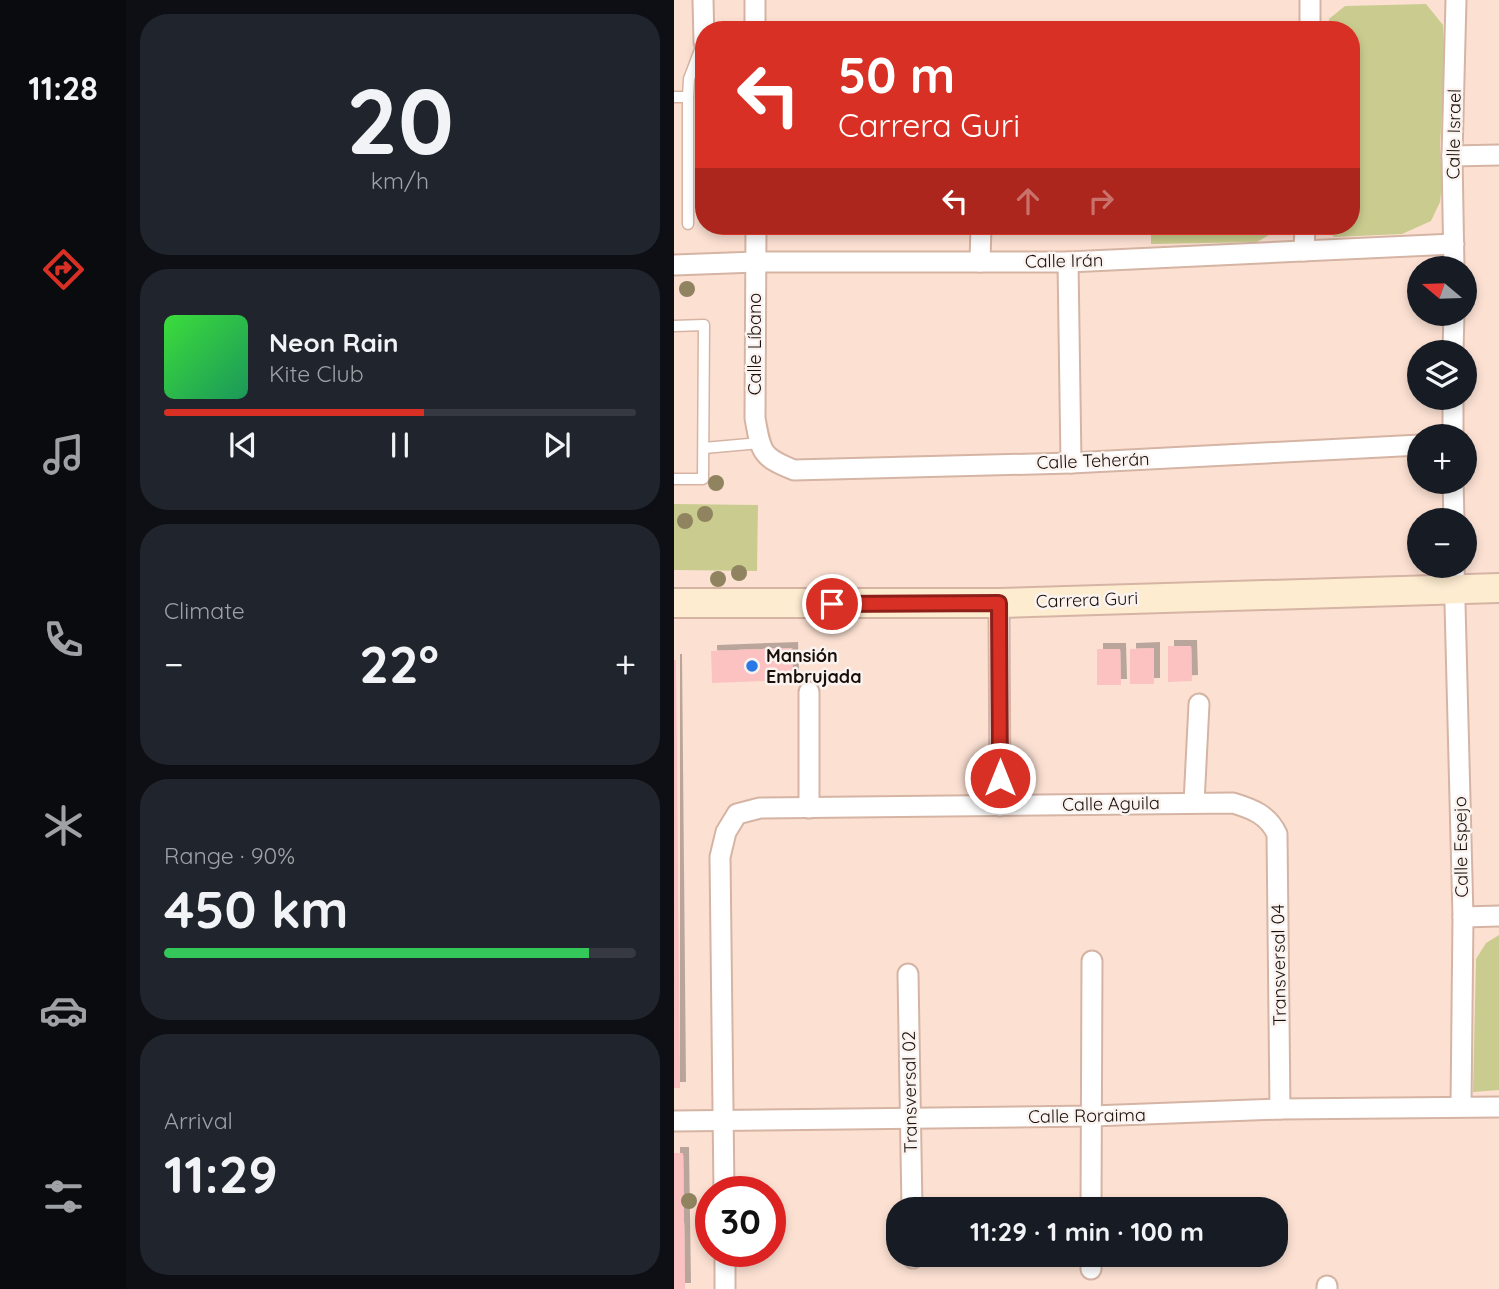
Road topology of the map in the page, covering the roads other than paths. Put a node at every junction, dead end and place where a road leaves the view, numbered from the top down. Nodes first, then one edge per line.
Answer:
1 (703, 0) edge
2 (755, 0) edge
3 (1310, 0) edge
4 (1456, 0) edge
5 (703, 21) edge
6 (755, 21) edge
7 (1310, 21) edge
8 (695, 63) edge
9 (674, 97) edge
10 (689, 97) junction
11 (1499, 155) edge
12 (1452, 156) junction
13 (688, 224) dead end
14 (756, 235) edge
15 (981, 235) edge
16 (1305, 235) edge
17 (1454, 244) junction
18 (1304, 251) junction
19 (1454, 256) edge
20 (756, 262) junction
21 (980, 262) junction
22 (1068, 262) junction
23 (674, 265) edge
24 (674, 326) edge
25 (1407, 446) edge
26 (704, 448) junction
27 (764, 452) junction
28 (1071, 463) junction
29 (674, 479) edge
30 (1420, 578) edge
31 (1454, 578) edge
32 (1462, 578) edge
33 (1499, 588) edge
34 (674, 603) edge
35 (999, 603) junction
36 (809, 692) dead end
37 (1198, 704) dead end
38 (1194, 803) junction
39 (1000, 806) junction
40 (809, 808) junction
41 (1271, 821) joint
42 (1499, 916) edge
43 (1463, 917) junction
44 (1092, 961) dead end
45 (908, 974) dead end
46 (1461, 1106) junction
47 (1499, 1107) edge
48 (1280, 1110) junction
49 (1092, 1116) junction
50 (911, 1119) junction
51 (724, 1120) junction
52 (674, 1121) edge
53 (724, 1176) edge
54 (912, 1197) edge
55 (1091, 1197) edge
56 (725, 1267) edge
57 (725, 1289) edge

1 - 5 street
2 - 6 street
3 - 7 street
4 - 12 street, Calle Israel
8 - 10 lane
9 - 10 lane
10 - 13 lane
11 - 12 street
12 - 17 street, Calle Israel
14 - 20 street, Calle Líbano
15 - 21 street
16 - 18 street
17 - 18 street, Calle Irán
17 - 19 street, Calle Israel
18 - 22 street, Calle Irán
20 - 21 street, Calle Irán
20 - 23 street, Calle Irán
20 - 27 street, Calle Líbano
21 - 22 street, Calle Irán
22 - 28 street
24 - 26 lane
25 - 28 street, Calle Teherán
26 - 27 lane
26 - 29 lane
27 - 28 street, Calle Teherán
30 - 35 street, Carrera Guri
31 - 43 street, Calle Espejo
32 - 33 street, Carrera Guri
34 - 35 street, Carrera Guri
35 - 39 street
36 - 40 street
37 - 38 street
38 - 39 street, Calle Aguila
38 - 41 street, Calle Aguila
39 - 40 street, Calle Aguila
40 - 51 street, Calle Aguila
41 - 48 street, Transversal 04
42 - 43 street
43 - 46 street, Calle Espejo
44 - 49 street
45 - 50 street, Transversal 02
46 - 47 street, Calle Roraima
46 - 48 street, Calle Roraima
48 - 49 street, Calle Roraima
49 - 50 street, Calle Roraima
49 - 55 street
50 - 51 street, Calle Roraima
50 - 54 street, Transversal 02
51 - 52 street, Calle Roraima
51 - 53 street
56 - 57 street

